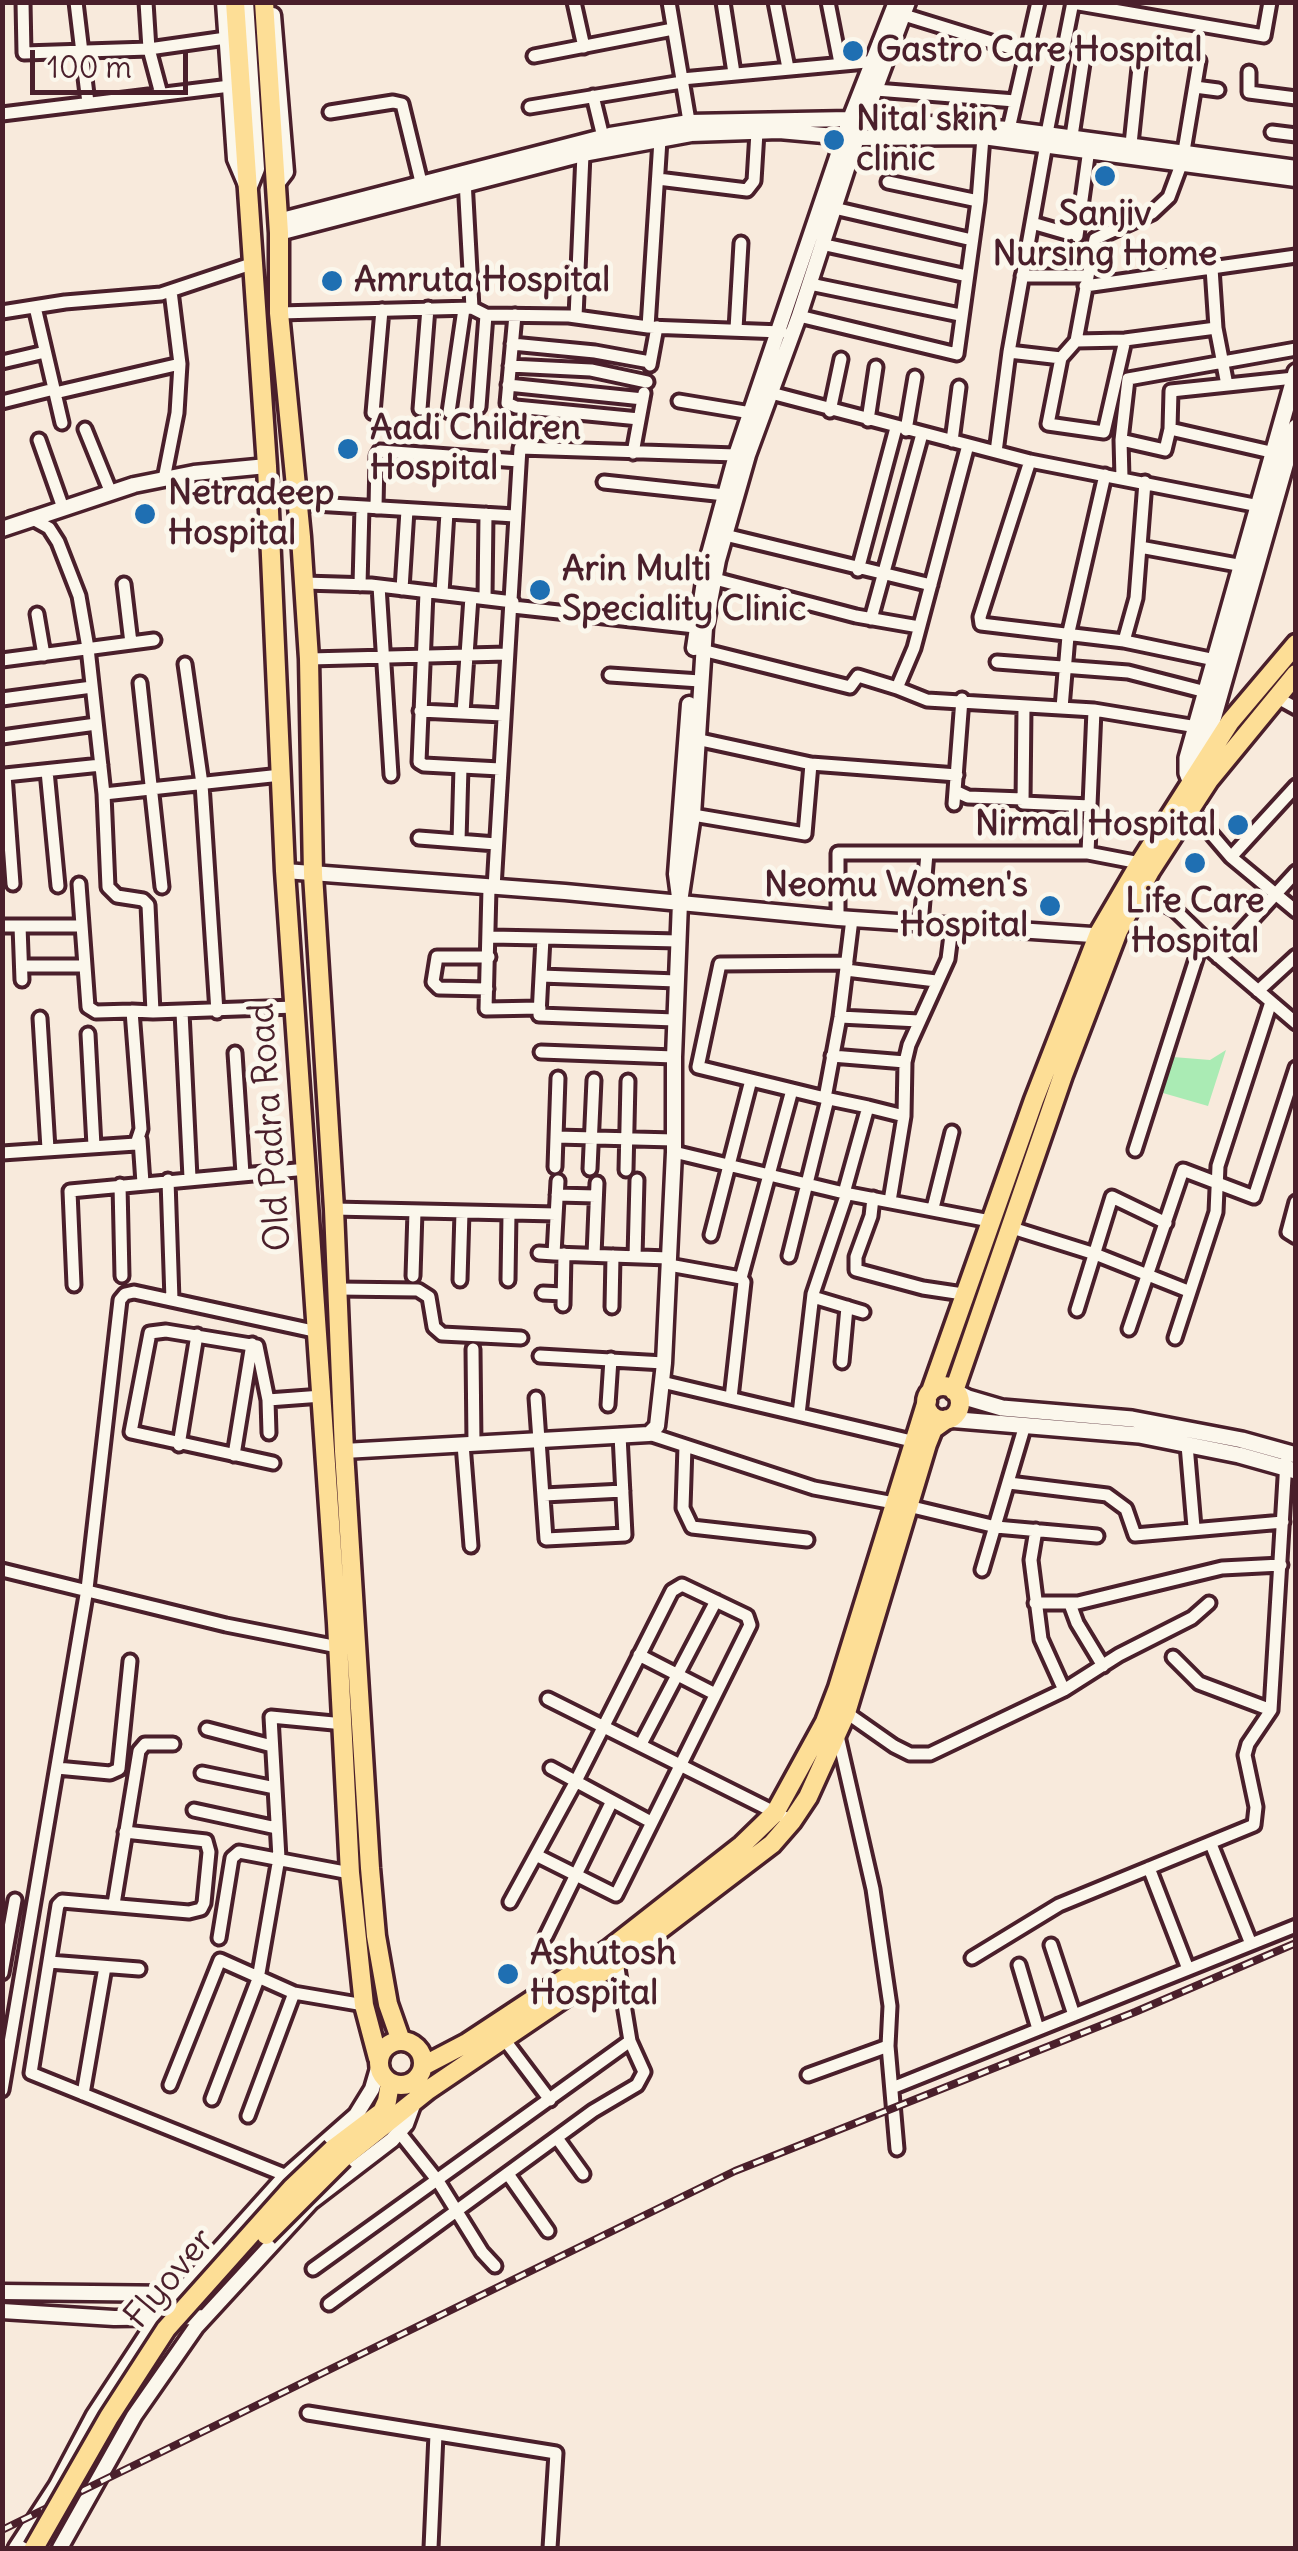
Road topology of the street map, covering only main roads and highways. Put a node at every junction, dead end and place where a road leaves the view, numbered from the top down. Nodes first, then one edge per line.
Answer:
1 (235, 2) edge
2 (264, 2) edge
3 (1295, 375) edge
4 (1296, 427) edge
5 (1290, 474) edge
6 (1296, 644) edge
7 (1296, 674) edge
8 (1198, 788) junction
9 (1134, 886) junction
10 (1107, 936) junction
11 (954, 1391) junction
12 (929, 1396) junction
13 (946, 1419) junction
14 (920, 1442) junction
15 (1291, 1462) edge
16 (348, 1648) junction
17 (784, 1817) junction
18 (401, 2041) junction
19 (378, 2061) junction
20 (422, 2068) junction
21 (452, 2074) junction
22 (390, 2083) junction
23 (375, 2125) junction
24 (34, 2548) edge
25 (48, 2548) edge

1 - 16 main road, Old Padra Road
2 - 16 main road, Old Padra Road
3 - 8 main road
4 - 5 main road
5 - 8 main road
6 - 8 main road
7 - 8 main road
8 - 9 main road
8 - 9 main road
9 - 10 main road
10 - 11 main road
10 - 12 main road
11 - 12 main road
11 - 13 main road
11 - 15 main road
12 - 13 main road
12 - 14 main road
13 - 14 main road
13 - 15 main road
14 - 17 main road
16 - 18 main road, Old Padra Road
16 - 19 main road, Old Padra Road
17 - 20 main road
17 - 21 main road, Flyover
18 - 19 main road
18 - 20 main road
19 - 22 main road
20 - 21 main road
20 - 22 main road
21 - 23 main road, Flyover
22 - 23 main road, Flyover
23 - 24 main road, Flyover, bridge
23 - 25 main road, Flyover, bridge

